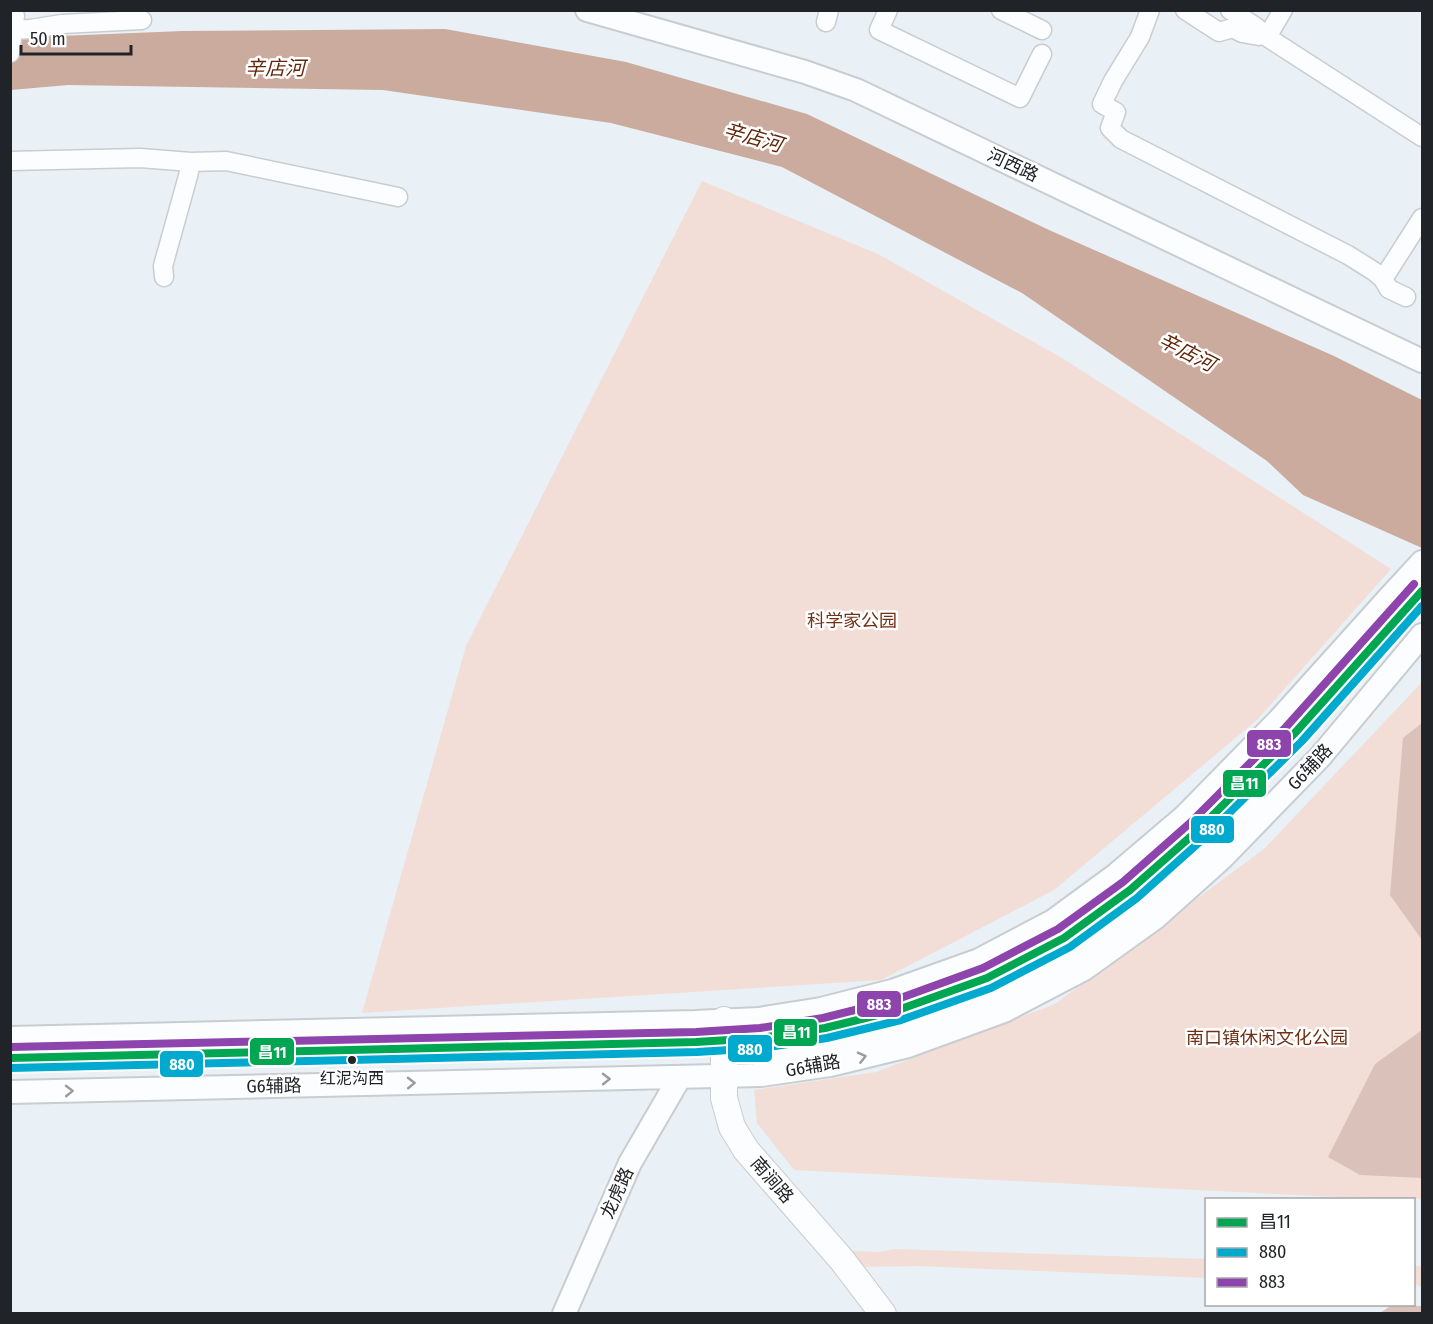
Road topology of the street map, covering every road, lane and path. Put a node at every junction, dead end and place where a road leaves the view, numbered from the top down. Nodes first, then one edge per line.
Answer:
1 (12, 10) edge
2 (587, 10) edge
3 (888, 10) edge
4 (1000, 10) edge
5 (1150, 10) edge
6 (1185, 10) edge
7 (1230, 10) edge
8 (1283, 10) edge
9 (142, 20) dead end
10 (14, 30) junction
11 (1042, 30) dead end
12 (1267, 37) junction
13 (10, 52) edge
14 (1042, 54) dead end
15 (1422, 137) edge
16 (10, 161) edge
17 (191, 162) junction
18 (398, 196) dead end
19 (1422, 218) edge
20 (164, 277) dead end
21 (1383, 279) junction
22 (1406, 297) dead end
23 (1422, 361) edge
24 (1422, 562) edge
25 (1422, 591) edge
26 (1411, 621) edge
27 (10, 1038) edge
28 (724, 1049) junction
29 (10, 1058) edge
30 (10, 1075) edge
31 (680, 1077) junction
32 (10, 1092) edge
33 (564, 1314) edge
34 (883, 1314) edge

1 - 10 street
2 - 23 street, 河西路
3 - 14 street
4 - 11 street
5 - 21 street
6 - 12 street
7 - 12 street
8 - 12 street
9 - 10 street
10 - 13 street
12 - 15 street
16 - 17 street
17 - 18 street
17 - 20 street
19 - 21 street
21 - 22 street
24 - 26 street
25 - 26 main road, G6辅路
26 - 28 main road, G6辅路
28 -> 26 street, G6辅路
27 - 28 street, G6辅路
28 - 29 main road, G6辅路
28 - 30 main road, G6辅路
28 - 31 street, G6辅路
28 - 34 main road, 南涧路
32 -> 31 street, G6辅路
31 - 33 street, 龙虎路

